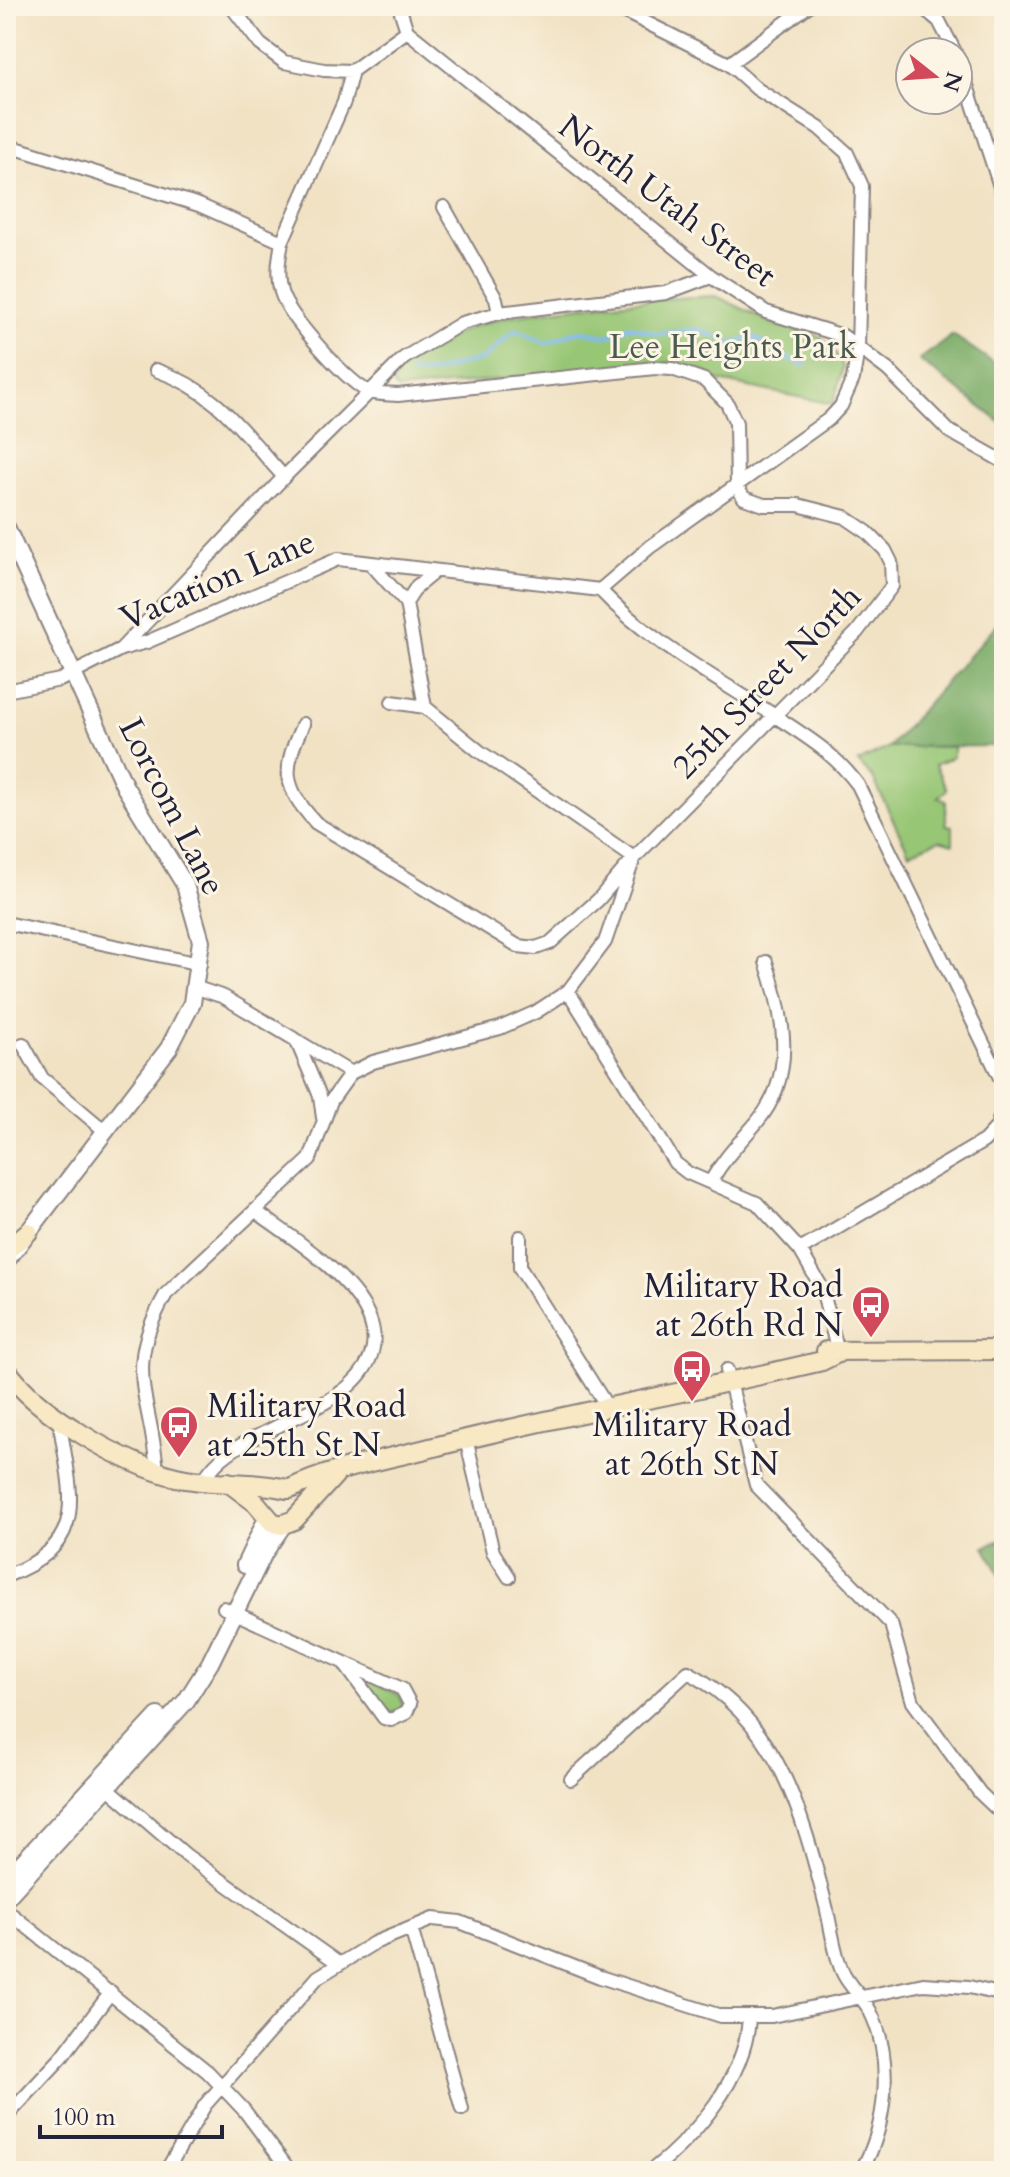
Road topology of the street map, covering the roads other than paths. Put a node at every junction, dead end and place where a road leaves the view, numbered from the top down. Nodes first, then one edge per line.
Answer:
1 (231, 6) edge
2 (399, 6) edge
3 (613, 6) edge
4 (808, 6) edge
5 (921, 6) edge
6 (407, 31) junction
7 (947, 36) edge
8 (729, 64) junction
9 (352, 71) junction
10 (974, 103) edge
11 (6, 145) edge
12 (1001, 178) edge
13 (1004, 199) edge
14 (444, 207) dead end
15 (282, 242) junction
16 (711, 276) junction
17 (499, 313) junction
18 (858, 349) junction
19 (156, 370) dead end
20 (369, 392) junction
21 (1004, 462) edge
22 (284, 477) junction
23 (737, 487) junction
24 (6, 527) edge
25 (372, 565) junction
26 (433, 573) junction
27 (600, 590) junction
28 (406, 603) junction
29 (121, 649) junction
30 (75, 674) junction
31 (6, 691) edge
32 (392, 702) dead end
33 (425, 707) junction
34 (773, 715) junction
35 (303, 724) dead end
36 (634, 858) junction
37 (6, 923) edge
38 (766, 962) dead end
39 (200, 964) junction
40 (197, 988) junction
41 (568, 991) junction
42 (297, 1042) junction
43 (23, 1044) dead end
44 (351, 1073) junction
45 (1004, 1092) edge
46 (1004, 1104) edge
47 (1003, 1112) edge
48 (323, 1119) junction
49 (105, 1131) junction
50 (711, 1181) junction
51 (257, 1212) junction
52 (28, 1232) junction
53 (520, 1237) dead end
54 (800, 1250) junction
55 (6, 1251) edge
56 (6, 1261) edge
57 (1004, 1350) edge
58 (838, 1353) junction
59 (6, 1369) edge
60 (728, 1376) junction
61 (608, 1408) junction
62 (59, 1418) junction
63 (466, 1439) junction
64 (157, 1471) junction
65 (337, 1473) junction
66 (203, 1481) junction
67 (228, 1482) junction
68 (288, 1489) junction
69 (302, 1509) junction
70 (273, 1518) junction
71 (6, 1576) edge
72 (509, 1577) dead end
73 (229, 1611) junction
74 (346, 1666) junction
75 (571, 1779) dead end
76 (103, 1784) junction
77 (1004, 1816) edge
78 (6, 1880) edge
79 (6, 1898) edge
80 (6, 1910) edge
81 (411, 1928) junction
82 (338, 1963) junction
83 (111, 1992) junction
84 (1004, 1995) edge
85 (861, 1999) junction
86 (749, 2019) junction
87 (221, 2084) junction
88 (462, 2109) dead end
89 (6, 2117) edge
90 (166, 2171) edge
91 (290, 2171) edge
92 (651, 2171) edge
93 (861, 2171) edge

1 - 9 street
2 - 6 street
3 - 8 street
4 - 8 street
5 - 7 street
6 - 9 street
6 - 16 street, North Utah Street
8 - 18 street
9 - 15 street
10 - 12 street
11 - 15 street
12 - 13 street
14 - 17 street
15 - 20 street
16 - 17 street
16 - 18 street, North Utah Street
17 - 20 street
18 - 21 street, North Utah Street
18 - 23 street
19 - 22 street
20 - 22 street
20 - 23 street
22 - 29 street
23 - 27 street
23 - 34 street, 25th Street North
24 - 30 street, Lorcom Lane
25 - 26 street, Vacation Lane
25 - 28 street
25 - 29 street, Vacation Lane
26 - 27 street, Vacation Lane
26 - 28 street
27 - 34 street
28 - 33 street
29 - 30 street, Vacation Lane
30 - 31 street, Vacation Lane
30 - 39 street, Lorcom Lane
32 - 33 street
33 - 36 street
34 - 36 street, 25th Street North
34 - 45 street
35 - 36 street, 25th Street North
36 - 41 street, 25th Street North
37 - 39 street
38 - 50 street
39 - 40 street, Lorcom Lane
40 - 42 street
40 - 49 street, Lorcom Lane
41 - 44 street, 25th Street North
41 - 50 street
42 - 44 street
42 - 48 street
43 - 49 street
44 - 48 street
46 - 47 street
47 - 54 street
48 - 51 street
49 - 52 street, Lorcom Lane
50 - 54 street
51 - 64 street
51 - 66 street
52 - 55 main road
52 - 56 street, Lorcom Lane
53 - 61 street
54 - 58 street
57 - 58 main road
58 - 60 main road
59 - 62 main road
60 - 61 main road
60 - 77 street
61 - 63 main road
62 - 64 main road
62 - 71 street
63 - 65 main road
63 - 72 street
64 - 66 main road
65 - 68 main road
65 - 69 main road
66 - 67 main road
67 - 68 main road
67 - 70 main road
68 - 69 main road
68 - 70 main road
69 - 70 main road
70 - 73 street
73 - 74 street
73 - 76 street
74 - 74 street
75 - 85 street
76 - 78 street
76 - 79 street
76 - 82 street
80 - 83 street
81 - 82 street
81 - 86 street
81 - 88 street
82 - 87 street
83 - 87 street
83 - 89 street
84 - 85 street
85 - 86 street
85 - 93 street
86 - 92 street
87 - 90 street
87 - 91 street

